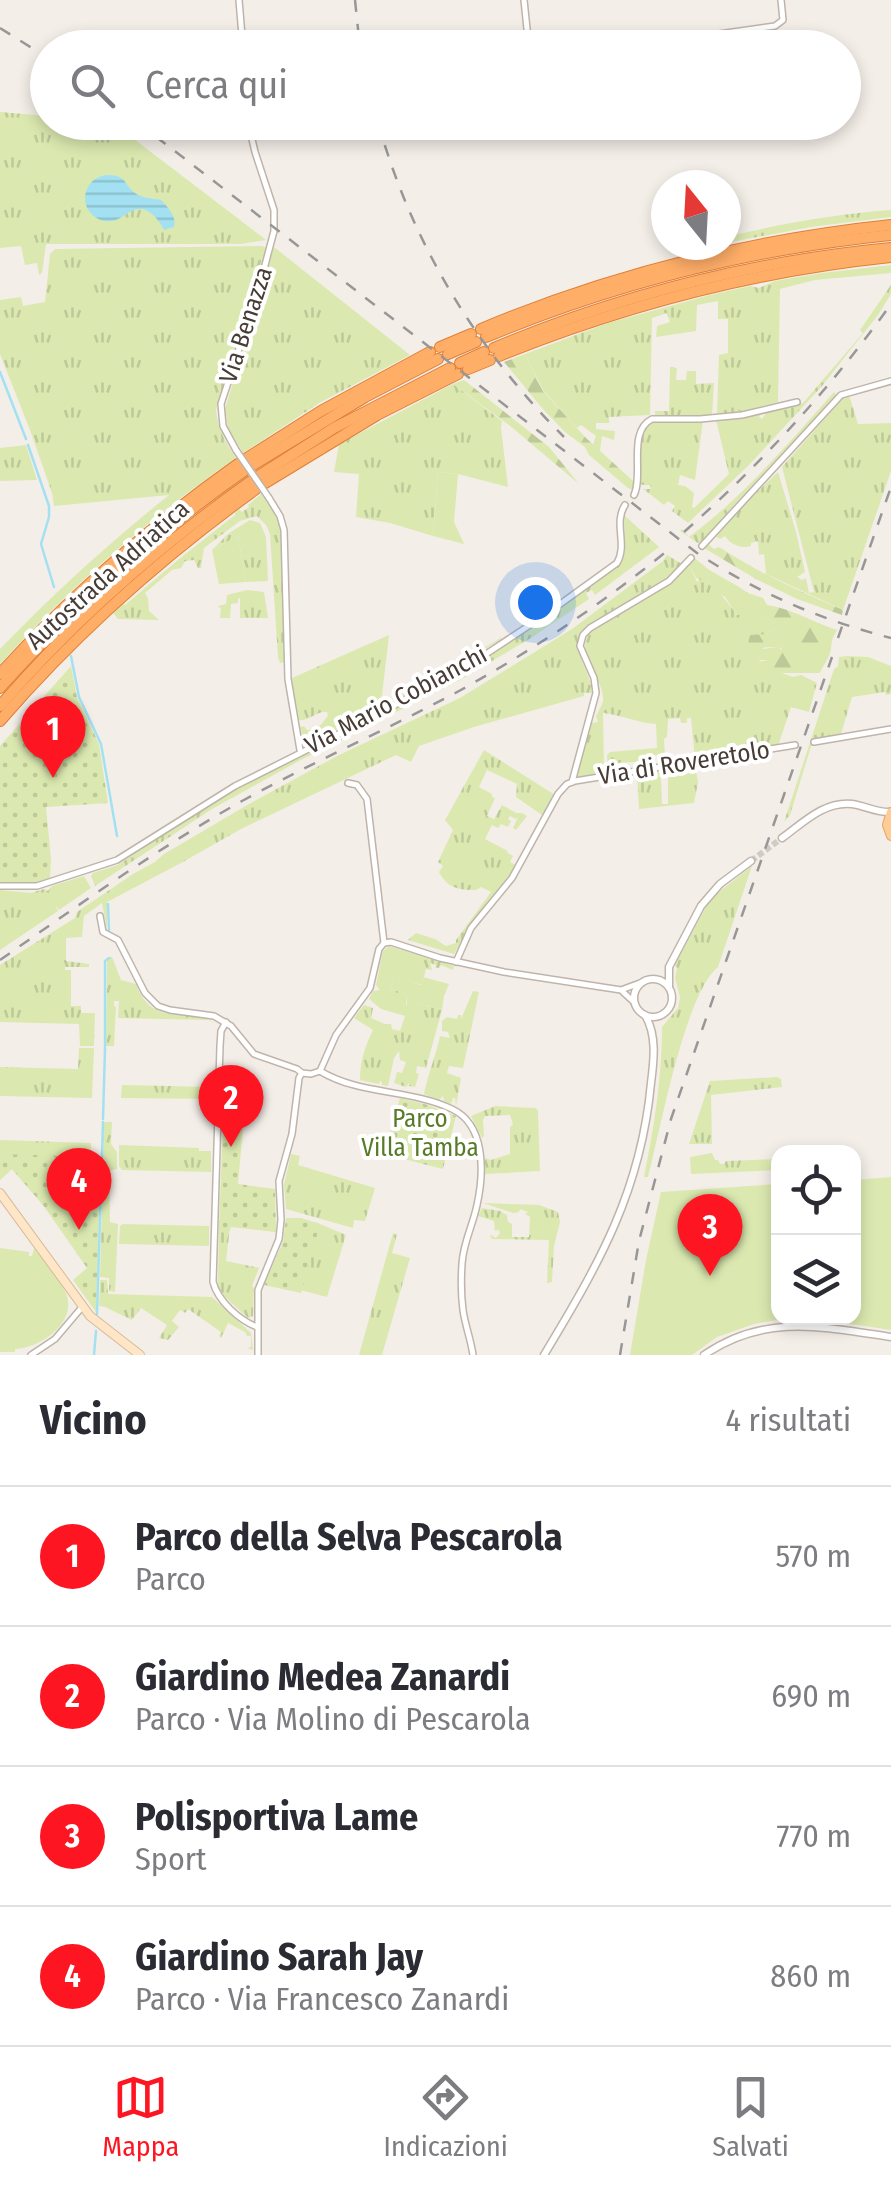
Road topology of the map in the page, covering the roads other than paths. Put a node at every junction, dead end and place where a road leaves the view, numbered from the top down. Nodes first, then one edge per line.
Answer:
1 (240, 0) edge
2 (524, 0) edge
3 (781, 0) edge
4 (242, 30) edge
5 (527, 30) edge
6 (747, 30) edge
7 (252, 140) edge
8 (891, 226) edge
9 (891, 235) edge
10 (891, 248) edge
11 (891, 257) edge
12 (478, 336) junction
13 (492, 354) junction
14 (891, 381) edge
15 (796, 402) dead end
16 (252, 473) junction
17 (634, 495) dead end
18 (626, 506) dead end
19 (702, 546) dead end
20 (692, 558) dead end
21 (0, 674) edge
22 (0, 688) edge
23 (0, 706) edge
24 (0, 721) edge
25 (891, 730) edge
26 (814, 742) dead end
27 (795, 745) dead end
28 (300, 752) junction
29 (572, 782) junction
30 (348, 783) dead end
31 (855, 805) junction
32 (891, 812) edge
33 (886, 825) junction
34 (891, 836) edge
35 (782, 838) tunnel mouth
36 (751, 861) tunnel mouth
37 (0, 886) edge
38 (100, 916) dead end
39 (384, 942) junction
40 (456, 962) junction
41 (669, 967) junction
42 (652, 979) junction
43 (640, 984) junction
44 (668, 987) junction
45 (621, 990) junction
46 (634, 1002) junction
47 (661, 1014) junction
48 (645, 1015) junction
49 (226, 1022) junction
50 (653, 1032) junction
51 (320, 1071) junction
52 (302, 1073) junction
53 (0, 1192) edge
54 (83, 1306) junction
55 (257, 1327) junction
56 (891, 1336) edge
57 (31, 1355) edge
58 (140, 1355) edge
59 (258, 1355) edge
60 (474, 1355) edge
61 (544, 1355) edge
62 (704, 1355) edge

1 - 4 street
2 - 5 street
3 - 6 street
7 - 28 street, Via Benazza, bridge
8 - 12 highway
9 - 12 highway
10 - 13 highway, Autostrada Adriatica
11 - 13 highway
12 - 16 highway
13 - 16 highway, Autostrada Adriatica
14 - 19 street
15 - 17 street
16 - 21 highway
16 - 22 highway, Autostrada Adriatica
16 - 23 highway, Autostrada Adriatica
16 - 24 highway
18 - 28 street, Via Mario Cobianchi
20 - 29 street, Via di Roveretolo
25 - 26 street
27 - 29 street, Via di Roveretolo
28 - 37 street, Via Mario Cobianchi
29 - 40 street, Via di Roveretolo
30 - 39 street
31 - 32 street
31 - 33 street
31 - 35 street
32 - 33 main road
33 - 34 main road
36 - 41 street
38 - 49 street
39 - 40 street
39 - 51 street
40 - 45 street
41 - 42 street
41 - 44 street
42 - 43 street
42 - 44 street
43 - 45 street
43 - 46 street
44 - 47 street
45 - 46 street
46 - 48 street
47 - 48 street
47 - 50 street
48 - 50 street
49 - 52 street
49 - 55 street
50 - 61 street
51 - 52 street
51 - 60 street
52 - 55 street
53 - 54 main road
54 - 57 street
54 - 58 main road
55 - 59 street
56 - 62 street

